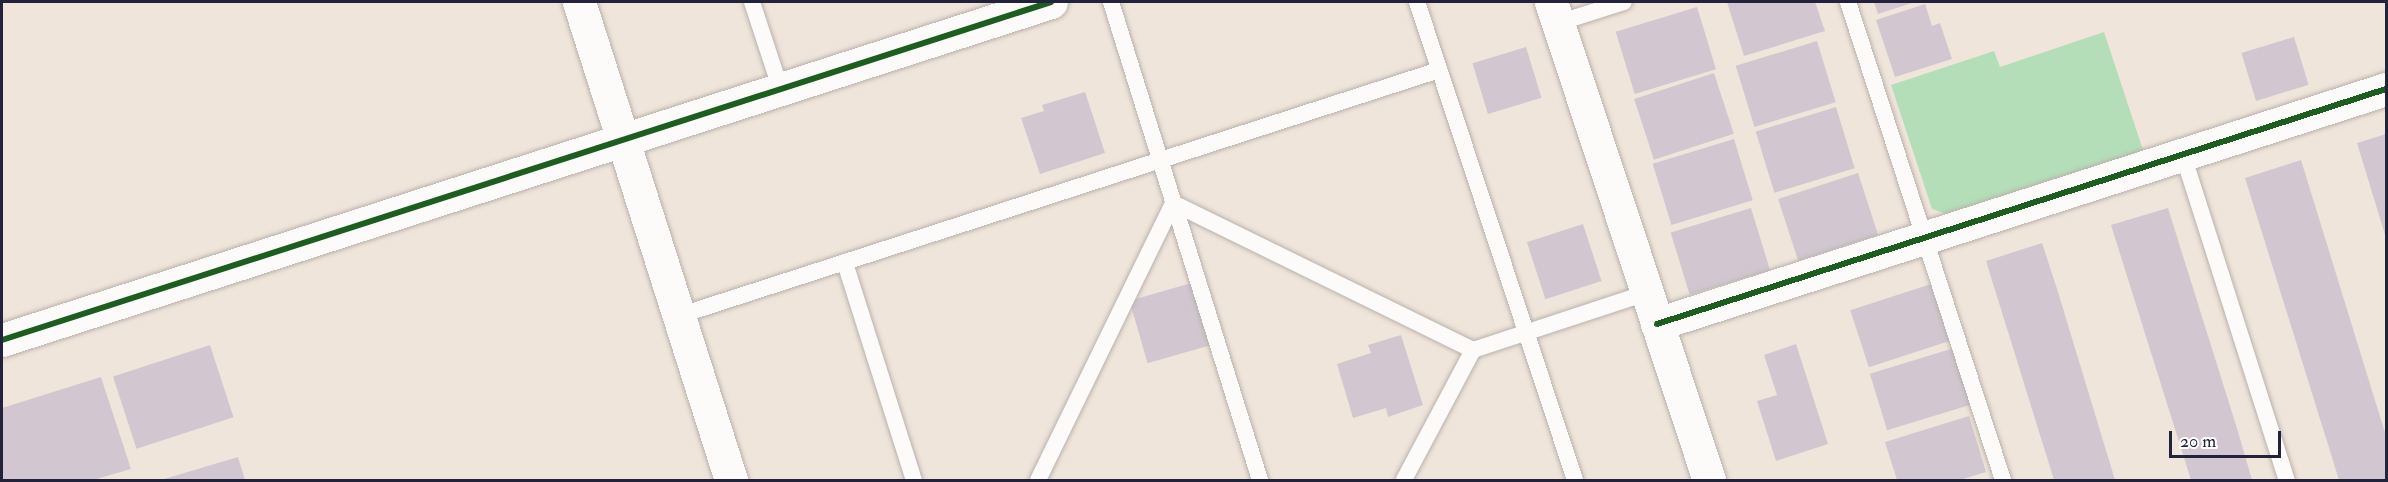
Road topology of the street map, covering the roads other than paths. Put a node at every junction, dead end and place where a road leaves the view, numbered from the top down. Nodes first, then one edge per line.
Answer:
1 (579, 2) edge
2 (752, 2) edge
3 (1051, 2) edge
4 (1111, 2) edge
5 (1417, 2) edge
6 (1624, 2) edge
7 (1848, 2) edge
8 (1554, 12) edge
9 (1439, 70) junction
10 (780, 87) junction
11 (2386, 89) edge
12 (621, 139) junction
13 (2183, 154) junction
14 (1161, 160) junction
15 (1173, 203) junction
16 (1925, 238) junction
17 (845, 262) junction
18 (1646, 293) junction
19 (678, 316) junction
20 (1657, 324) junction
21 (1527, 331) junction
22 (2, 340) edge
23 (1473, 350) junction
24 (731, 480) edge
25 (914, 480) edge
26 (1038, 480) edge
27 (1260, 480) edge
28 (1404, 480) edge
29 (1575, 480) edge
30 (1709, 480) edge
31 (2003, 480) edge
32 (2287, 480) edge

1 - 12 street
2 - 10 lane
3 - 10 street
4 - 14 lane
5 - 9 lane
6 - 8 lane
7 - 16 lane
8 - 18 street
9 - 14 lane
9 - 21 lane
10 - 12 street
11 - 13 street
12 - 19 street
12 - 22 street
13 - 16 street
13 - 32 lane
14 - 15 lane
14 - 17 lane
15 - 23 lane
15 - 26 lane
15 - 27 lane
16 - 20 street
16 - 31 lane
17 - 19 lane
17 - 25 lane
18 - 20 street
18 - 21 lane
19 - 24 street
20 - 30 street
21 - 23 lane
21 - 29 lane
23 - 28 lane

